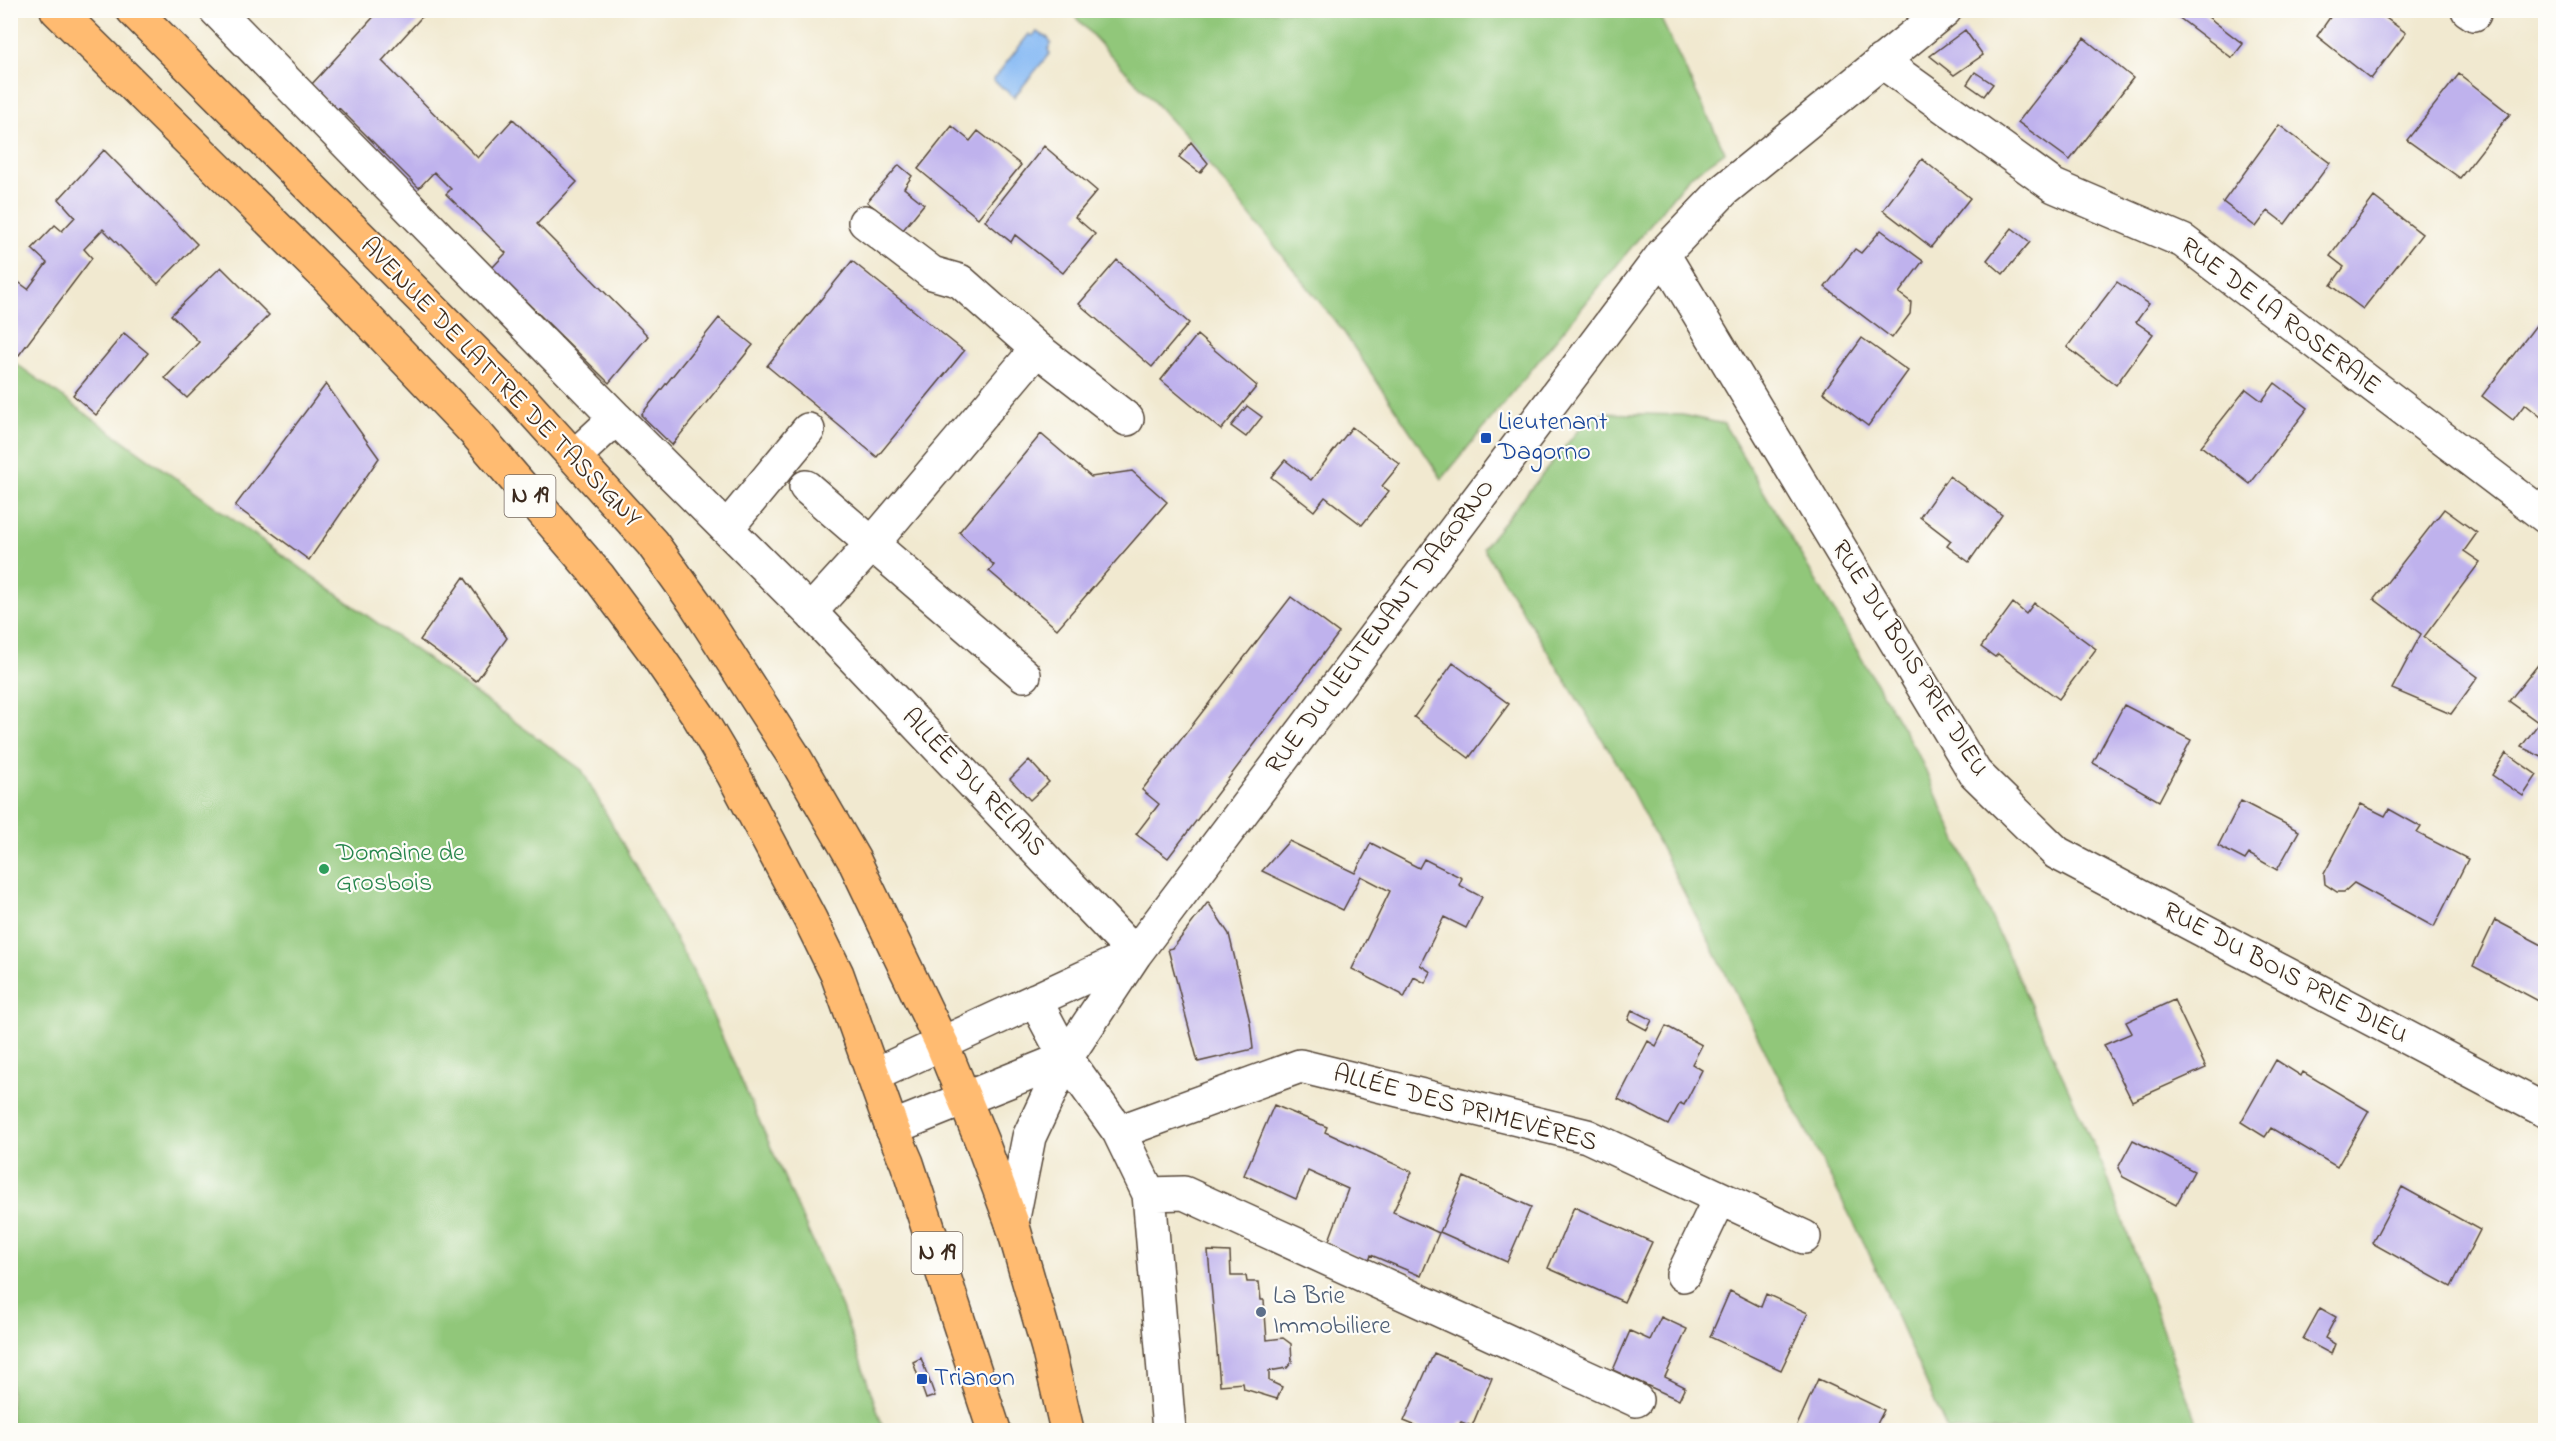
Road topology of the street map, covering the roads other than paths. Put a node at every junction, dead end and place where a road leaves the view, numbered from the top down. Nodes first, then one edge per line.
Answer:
1 (57, 10) edge
2 (133, 10) edge
3 (216, 10) edge
4 (1938, 13) edge
5 (1881, 61) junction
6 (865, 222) dead end
7 (1663, 254) junction
8 (1037, 349) junction
9 (616, 418) junction
10 (1127, 419) dead end
11 (808, 430) dead end
12 (575, 456) junction
13 (806, 487) dead end
14 (2546, 517) edge
15 (727, 528) junction
16 (873, 543) junction
17 (810, 612) junction
18 (1024, 675) dead end
19 (1135, 954) junction
20 (1035, 1000) junction
21 (942, 1044) junction
22 (1066, 1058) junction
23 (874, 1075) junction
24 (964, 1100) junction
25 (2546, 1111) edge
26 (892, 1128) junction
27 (1119, 1132) junction
28 (1149, 1194) junction
29 (1720, 1198) junction
30 (1012, 1223) junction
31 (1804, 1237) dead end
32 (1683, 1275) dead end
33 (1636, 1400) dead end
34 (994, 1431) edge
35 (1067, 1431) edge
36 (1169, 1431) edge

1 - 23 main road, N 19
2 - 12 main road, AVENUE DE LATTRE DE TASSIGNY / N 19
3 - 9 street, ALLÉE DU RELAIS
4 - 5 street, RUE DU LIEUTENANT DAGORNO
5 - 7 street, RUE DU LIEUTENANT DAGORNO
5 - 14 street, RUE DE LA ROSERAIE
6 - 8 street
7 - 19 street, RUE DU LIEUTENANT DAGORNO
7 - 25 street, RUE DU BOIS PRIE DIEU
8 - 10 street
8 - 16 street
9 - 12 street
9 - 15 street, ALLÉE DU RELAIS
11 - 15 street
12 - 21 main road, AVENUE DE LATTRE DE TASSIGNY / N 19
13 - 16 street
15 - 17 street, ALLÉE DU RELAIS
16 - 17 street
16 - 18 street
17 - 19 street, ALLÉE DU RELAIS
19 - 20 street
19 - 22 street, RUE DU LIEUTENANT DAGORNO
20 - 21 street
20 - 22 street
21 - 23 street
21 - 24 main road, AVENUE DE LATTRE DE TASSIGNY / N 19
22 - 24 street
22 - 27 street
22 - 30 street, RUE DU LIEUTENANT DAGORNO
23 - 26 main road, N 19
24 - 26 street
24 - 30 main road, AVENUE DE LATTRE DE TASSIGNY / N 19
26 - 34 main road, N 19
27 - 28 street
27 - 29 street, ALLÉE DES PRIMEVÈRES
28 - 33 street
28 - 36 street
29 - 31 street, ALLÉE DES PRIMEVÈRES
29 - 32 street
30 - 35 main road, AVENUE DE LATTRE DE TASSIGNY / N 19

